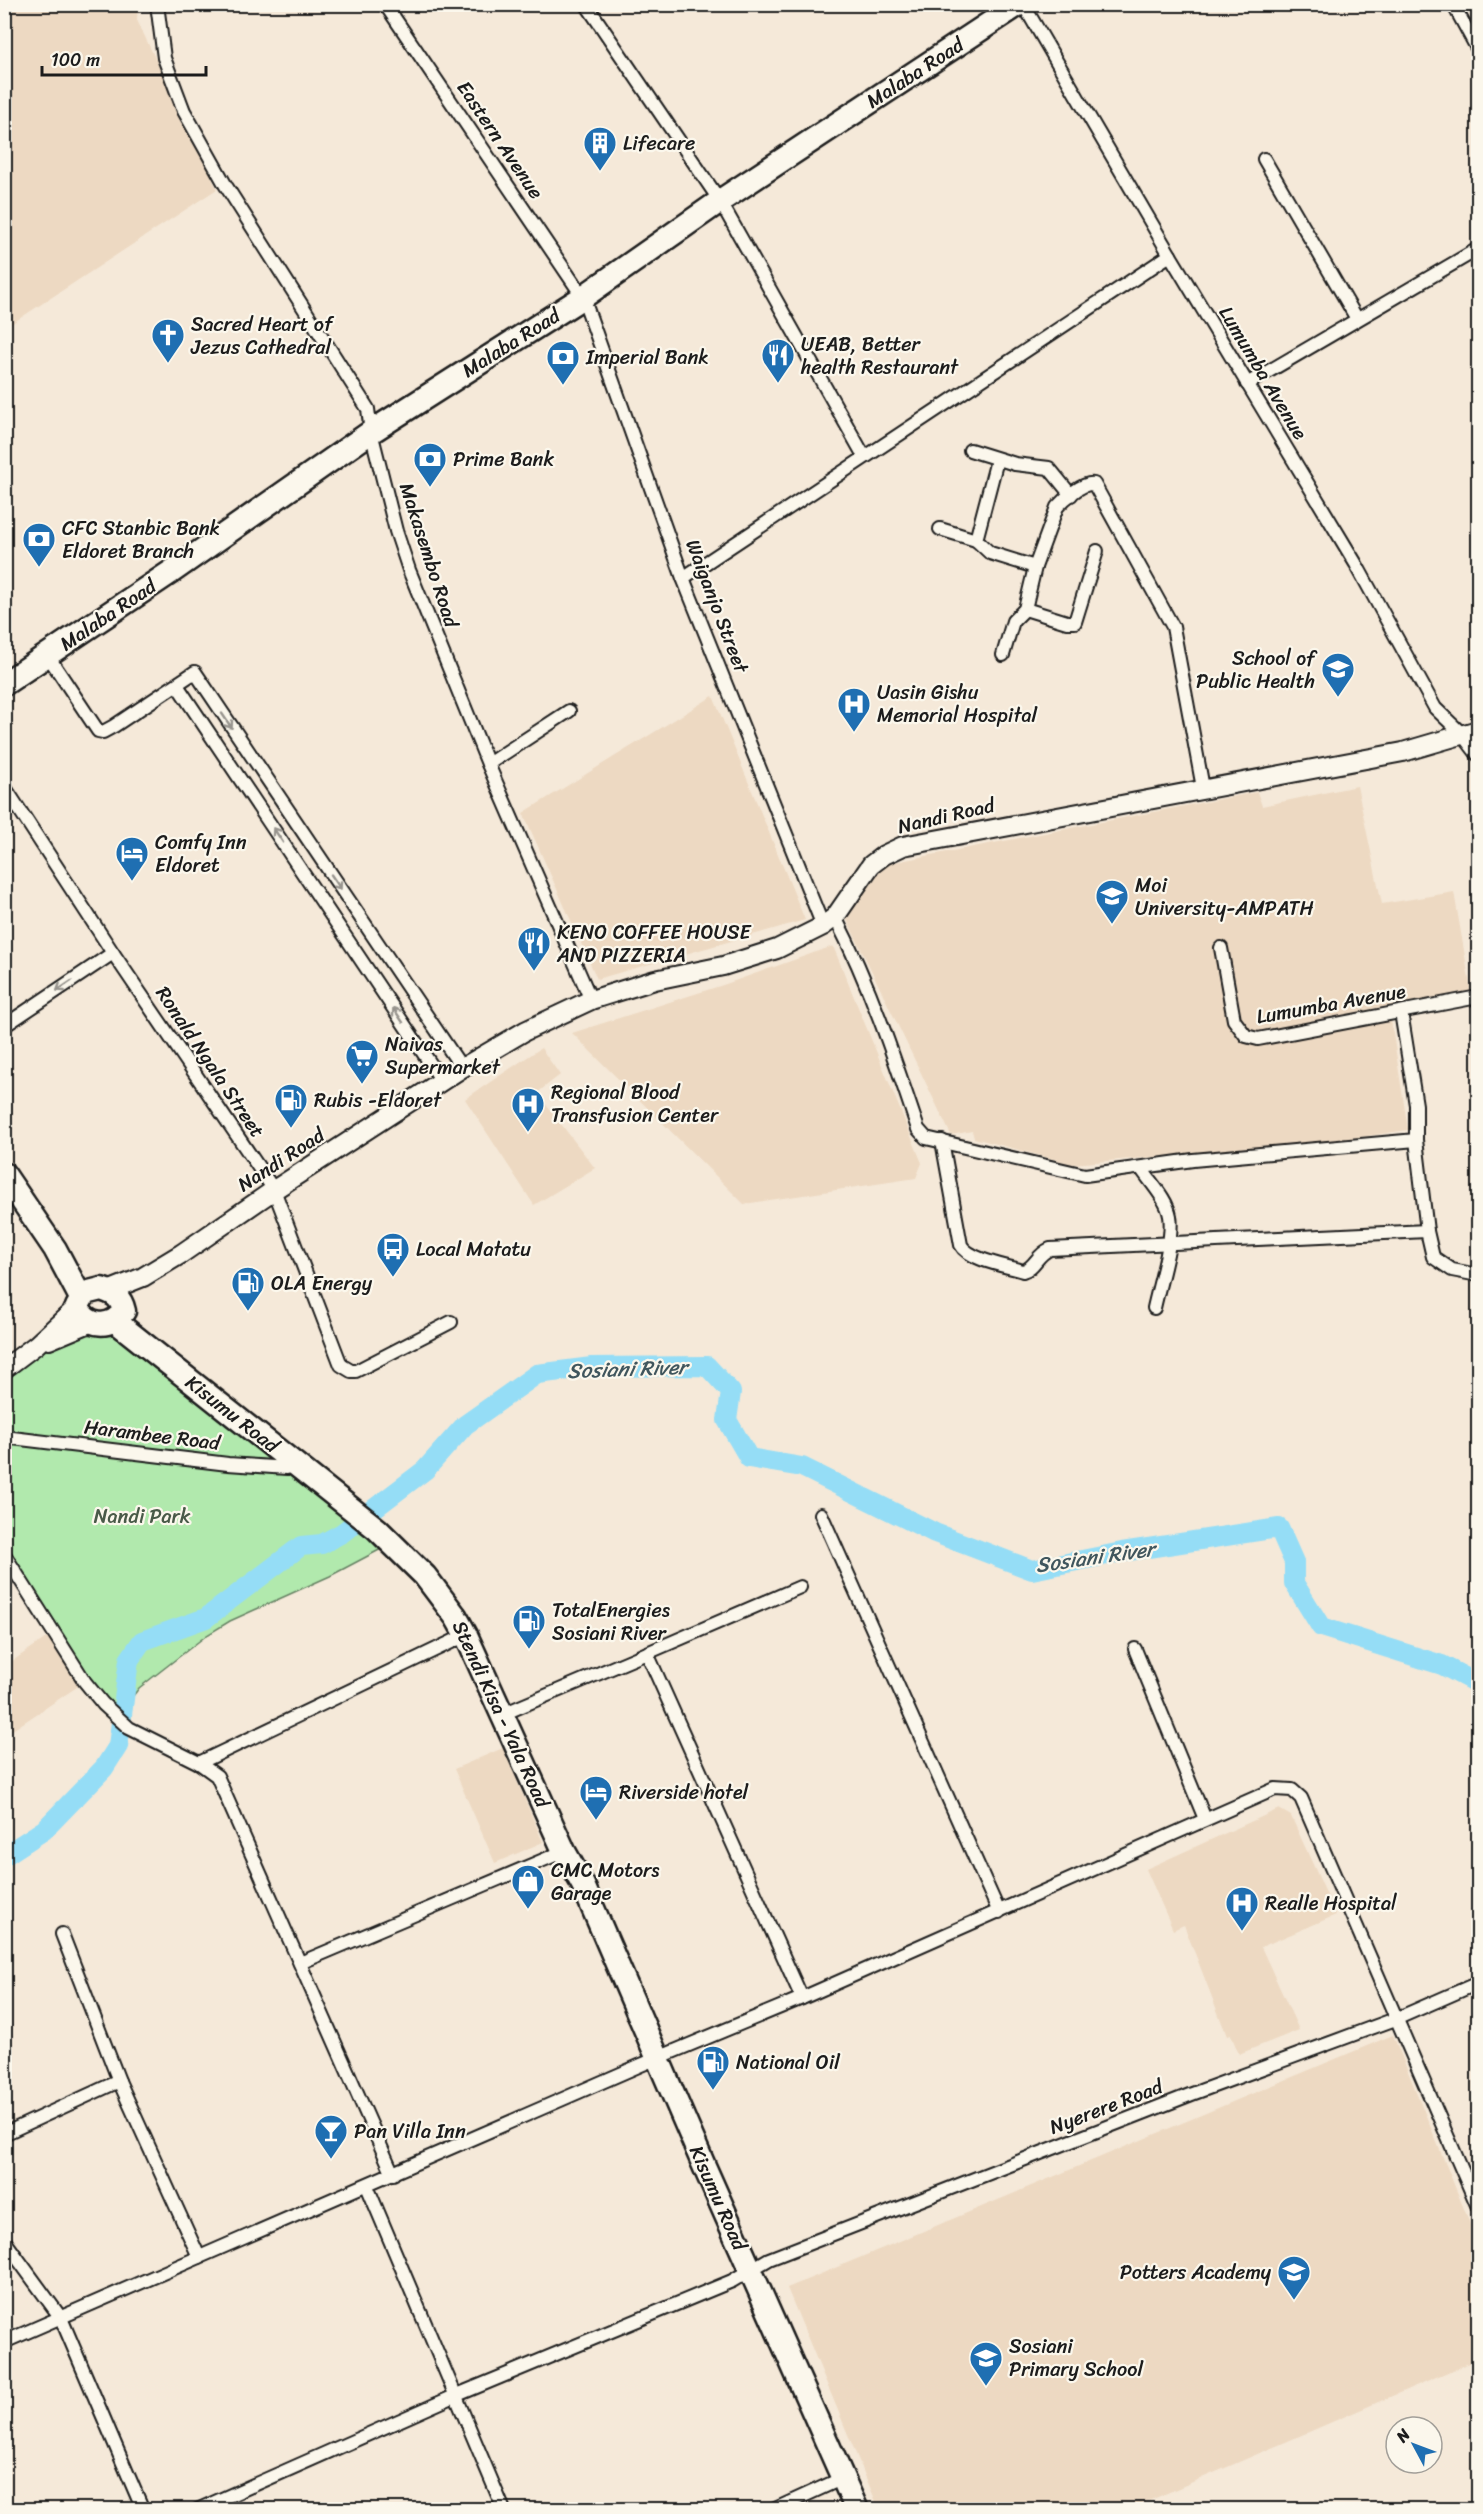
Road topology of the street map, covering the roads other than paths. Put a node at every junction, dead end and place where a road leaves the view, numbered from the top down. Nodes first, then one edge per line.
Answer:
1 (156, 4) edge
2 (385, 4) edge
3 (586, 4) edge
4 (1021, 4) edge
5 (1453, 4) edge
6 (1479, 51) edge
7 (1264, 159) dead end
8 (720, 201) junction
9 (1479, 249) edge
10 (1170, 255) junction
11 (583, 297) junction
12 (1357, 319) junction
13 (1247, 384) junction
14 (371, 432) junction
15 (970, 450) dead end
16 (864, 456) junction
17 (997, 460) junction
18 (1071, 495) junction
19 (940, 529) dead end
20 (976, 540) junction
21 (1097, 551) dead end
22 (1035, 567) junction
23 (683, 578) junction
24 (1025, 609) junction
25 (1003, 655) dead end
26 (48, 656) junction
27 (4, 684) edge
28 (177, 685) junction
29 (569, 711) dead end
30 (1470, 732) edge
31 (1479, 755) edge
32 (488, 764) junction
33 (4, 786) edge
34 (1203, 788) junction
35 (829, 922) junction
36 (1221, 948) dead end
37 (113, 954) junction
38 (1479, 997) edge
39 (591, 1000) junction
40 (1401, 1012) junction
41 (4, 1026) edge
42 (462, 1068) junction
43 (442, 1081) junction
44 (1416, 1140) junction
45 (942, 1142) junction
46 (1141, 1168) junction
47 (4, 1174) edge
48 (274, 1190) junction
49 (1427, 1231) junction
50 (1168, 1244) junction
51 (1479, 1275) edge
52 (101, 1306) junction
53 (1154, 1308) dead end
54 (451, 1322) dead end
55 (4, 1369) edge
56 (4, 1437) edge
57 (293, 1463) junction
58 (352, 1504) junction
59 (821, 1514) dead end
60 (380, 1527) junction
61 (4, 1554) edge
62 (9, 1572) edge
63 (800, 1587) dead end
64 (466, 1635) junction
65 (1135, 1648) dead end
66 (647, 1653) junction
67 (510, 1711) junction
68 (199, 1763) junction
69 (1205, 1819) junction
70 (568, 1849) junction
71 (583, 1885) joint
72 (999, 1912) junction
73 (62, 1934) dead end
74 (300, 1963) junction
75 (1479, 1983) edge
76 (802, 1998) junction
77 (1398, 2018) junction
78 (657, 2059) junction
79 (119, 2081) junction
80 (4, 2134) edge
81 (393, 2174) junction
82 (367, 2186) junction
83 (1479, 2207) edge
84 (4, 2240) edge
85 (199, 2256) junction
86 (749, 2269) junction
87 (61, 2318) junction
88 (4, 2342) edge
89 (457, 2395) junction
90 (843, 2478) junction
91 (143, 2510) edge
92 (197, 2510) edge
93 (504, 2510) edge
94 (773, 2510) edge
95 (857, 2510) edge

1 - 14 street, Makasembo Road
2 - 11 street, Eastern Avenue
3 - 8 street
4 - 8 highway, Malaba Road
4 - 10 street, Lumumba Avenue
5 - 6 street
7 - 12 street
8 - 11 highway, Malaba Road
8 - 16 street
9 - 12 street
10 - 13 street, Lumumba Avenue
10 - 16 street
11 - 14 highway, Malaba Road
11 - 23 street, Waiganjo Street
12 - 13 street
13 - 30 street, Lumumba Avenue
14 - 26 highway, Malaba Road
14 - 32 street, Makasembo Road
15 - 17 street
16 - 23 street
17 - 18 street
17 - 20 street
18 - 22 street
18 - 34 street
19 - 20 street
20 - 22 street
21 - 24 street
22 - 24 street
23 - 35 street, Waiganjo Street
24 - 25 street
26 - 27 highway, Malaba Road
26 - 28 street
28 -> 42 street
43 -> 28 street
29 - 32 street
30 - 31 street, Lumumba Avenue
30 - 34 street, Nandi Road
32 - 39 street, Makasembo Road
33 - 37 street, Ronald Ngala Street
34 - 35 street, Nandi Road
35 - 39 street, Nandi Road
35 - 45 street, Waiganjo Street
36 - 40 street, Lumumba Avenue
37 -> 41 street
37 - 48 street, Ronald Ngala Street
38 - 40 street, Lumumba Avenue
39 - 42 street, Nandi Road
40 - 44 street
42 - 43 street, Nandi Road
43 - 48 street, Nandi Road
44 - 46 street, Waiganjo Street
44 - 49 street
45 - 46 street, Waiganjo Street
45 - 50 street
46 - 50 street
47 - 52 highway, Stendi Kisa - Yala Road
48 - 52 street, Nandi Road
48 - 54 street, Ronald Ngala Street
49 - 50 street
49 - 51 street
50 - 53 street
52 - 55 street, Nandi Road
52 - 57 highway, Kisumu Road
52 - 58 highway, Stendi Kisa - Yala Road
56 - 57 street, Harambee Road
57 - 58 highway, Kisumu Road
58 - 60 highway, Stendi Kisa - Yala Road
59 - 72 street
60 - 64 highway, Stendi Kisa - Yala Road
60 - 67 highway
61 - 62 street
62 - 68 street
63 - 66 street
64 - 68 street
64 - 70 highway, Stendi Kisa - Yala Road
65 - 69 street
66 - 67 street
66 - 76 street
67 - 70 highway
68 - 74 street
69 - 72 street
69 - 77 street
70 - 71 highway, Stendi Kisa - Yala Road
70 - 74 street
71 - 78 highway, Kisumu Road
72 - 76 street
73 - 79 street
74 - 81 street
75 - 77 street, Nyerere Road
76 - 78 street
77 - 83 street
77 - 86 street, Nyerere Road
78 - 81 street
78 - 86 highway, Kisumu Road
79 - 80 street
79 - 85 street
81 - 82 street
82 - 85 street
82 - 89 street
84 - 87 street
85 - 87 street
86 - 89 street, Nyerere Road
86 - 90 highway, Kisumu Road
87 - 88 street
87 - 91 street
89 - 92 street, Nyerere Road
89 - 93 street
90 - 94 street
90 - 95 highway, Kisumu Road

